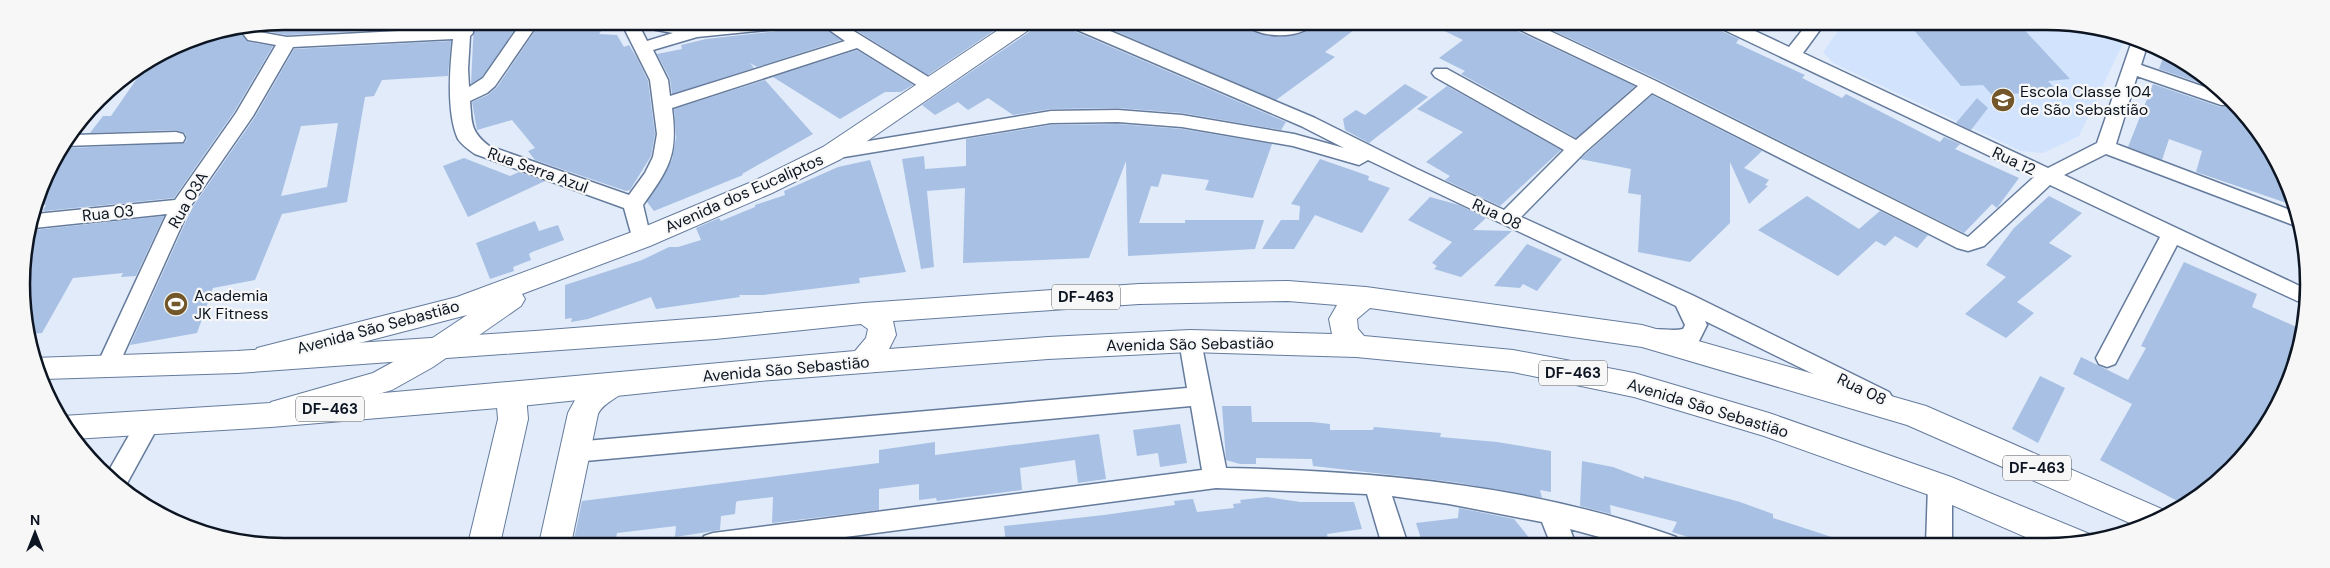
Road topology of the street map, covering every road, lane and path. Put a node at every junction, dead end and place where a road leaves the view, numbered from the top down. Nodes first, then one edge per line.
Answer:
1 (428, 30) edge
2 (463, 30) edge
3 (525, 30) edge
4 (633, 30) edge
5 (686, 30) edge
6 (717, 30) edge
7 (840, 30) edge
8 (1013, 30) edge
9 (1093, 30) edge
10 (1270, 30) edge
11 (1289, 30) edge
12 (1535, 30) edge
13 (1738, 30) edge
14 (1812, 30) edge
15 (250, 32) edge
16 (697, 32) junction
17 (287, 42) junction
18 (860, 42) junction
19 (2138, 47) edge
20 (642, 48) junction
21 (1792, 56) junction
22 (2130, 67) junction
23 (1441, 73) dead end
24 (929, 85) junction
25 (1650, 85) junction
26 (2217, 96) edge
27 (462, 98) junction
28 (664, 104) junction
29 (1308, 122) junction
30 (176, 138) dead end
31 (1294, 140) junction
32 (74, 141) edge
33 (2105, 147) junction
34 (1577, 149) junction
35 (832, 153) junction
36 (1410, 174) junction
37 (2046, 176) junction
38 (632, 204) junction
39 (182, 206) junction
40 (1508, 218) junction
41 (2291, 218) edge
42 (38, 221) edge
43 (2172, 236) junction
44 (641, 239) junction
45 (551, 273) junction
46 (2299, 294) edge
47 (1366, 297) junction
48 (1684, 301) junction
49 (864, 313) junction
50 (1642, 336) junction
51 (1190, 341) junction
52 (1356, 346) junction
53 (438, 348) junction
54 (2108, 358) dead end
55 (244, 361) junction
56 (863, 362) junction
57 (106, 367) junction
58 (44, 369) edge
59 (613, 385) junction
60 (511, 395) junction
61 (1200, 396) junction
62 (271, 414) junction
63 (1916, 414) junction
64 (148, 423) junction
65 (74, 427) edge
66 (574, 452) junction
67 (118, 476) edge
68 (1216, 478) junction
69 (1376, 484) junction
70 (1940, 486) junction
71 (1551, 513) junction
72 (2149, 516) edge
73 (2063, 537) edge
74 (485, 538) edge
75 (556, 538) edge
76 (781, 538) edge
77 (1393, 538) edge
78 (1561, 538) edge
79 (1645, 538) edge
80 (1940, 538) edge

1 - 17 street
2 - 27 street, Rua Serra Azul
3 - 27 street
4 - 20 street
5 - 16 street
6 - 16 street
7 - 18 street
8 - 24 main road, Avenida dos Eucaliptos
9 - 29 street, Rua 08
10 - 11 street
12 - 25 street
13 - 21 street, Rua 12
14 - 21 street
15 - 17 street
16 - 20 street
17 - 39 street, Rua 03A
18 - 24 street
18 - 28 street
19 - 22 street
20 - 28 street
21 - 37 street, Rua 12
22 - 26 street
22 - 33 street
23 - 34 street
24 - 35 main road, Avenida dos Eucaliptos
25 - 34 street
25 - 37 street
27 - 38 street, Rua Serra Azul
28 - 38 street
29 - 31 street
29 - 36 street, Rua 08
30 - 32 street
31 - 35 street
31 - 36 street
33 - 37 street
33 - 41 street
34 - 40 street
35 - 44 main road, Avenida dos Eucaliptos
36 - 40 street, Rua 08
37 - 43 street, Rua 12
38 - 44 street
39 - 42 street, Rua 03
39 - 57 street, Rua 03A
40 - 48 street, Rua 08
43 - 46 street, Rua 12
43 - 54 street
44 - 45 main road, Avenida dos Eucaliptos
45 - 53 main road, Avenida São Sebastião
45 - 55 main road, Avenida São Sebastião
47 - 49 main road, Avenida São Sebastião / DF-463
47 - 50 main road, Avenida São Sebastião / DF-463
47 - 52 main road
48 - 50 street
48 - 63 street, Rua 08
49 - 53 main road, Avenida São Sebastião / DF-463
49 - 56 main road
50 - 63 main road, Avenida São Sebastião / DF-463
51 - 52 main road, Avenida São Sebastião / DF-463
51 - 56 main road, Avenida São Sebastião / DF-463
51 - 61 street
52 - 70 main road, Avenida São Sebastião / DF-463
53 - 55 main road, Avenida São Sebastião / DF-463
53 - 62 main road, Avenida São Sebastião
55 - 57 main road, Avenida São Sebastião / DF-463
56 - 59 main road, Avenida São Sebastião / DF-463
57 - 58 main road, Avenida São Sebastião / DF-463
59 - 60 main road, Avenida São Sebastião / DF-463
59 - 66 main road
60 - 62 main road, Avenida São Sebastião / DF-463
60 - 74 main road
61 - 66 street
61 - 68 street
62 - 64 main road, Avenida São Sebastião / DF-463
63 - 72 main road, Avenida São Sebastião / DF-463
64 - 65 main road, Avenida São Sebastião / DF-463
64 - 67 street
66 - 75 main road
68 - 69 street
68 - 76 street
69 - 71 street
69 - 77 street
70 - 73 main road, Avenida São Sebastião / DF-463
70 - 80 street
71 - 78 street
71 - 79 street

